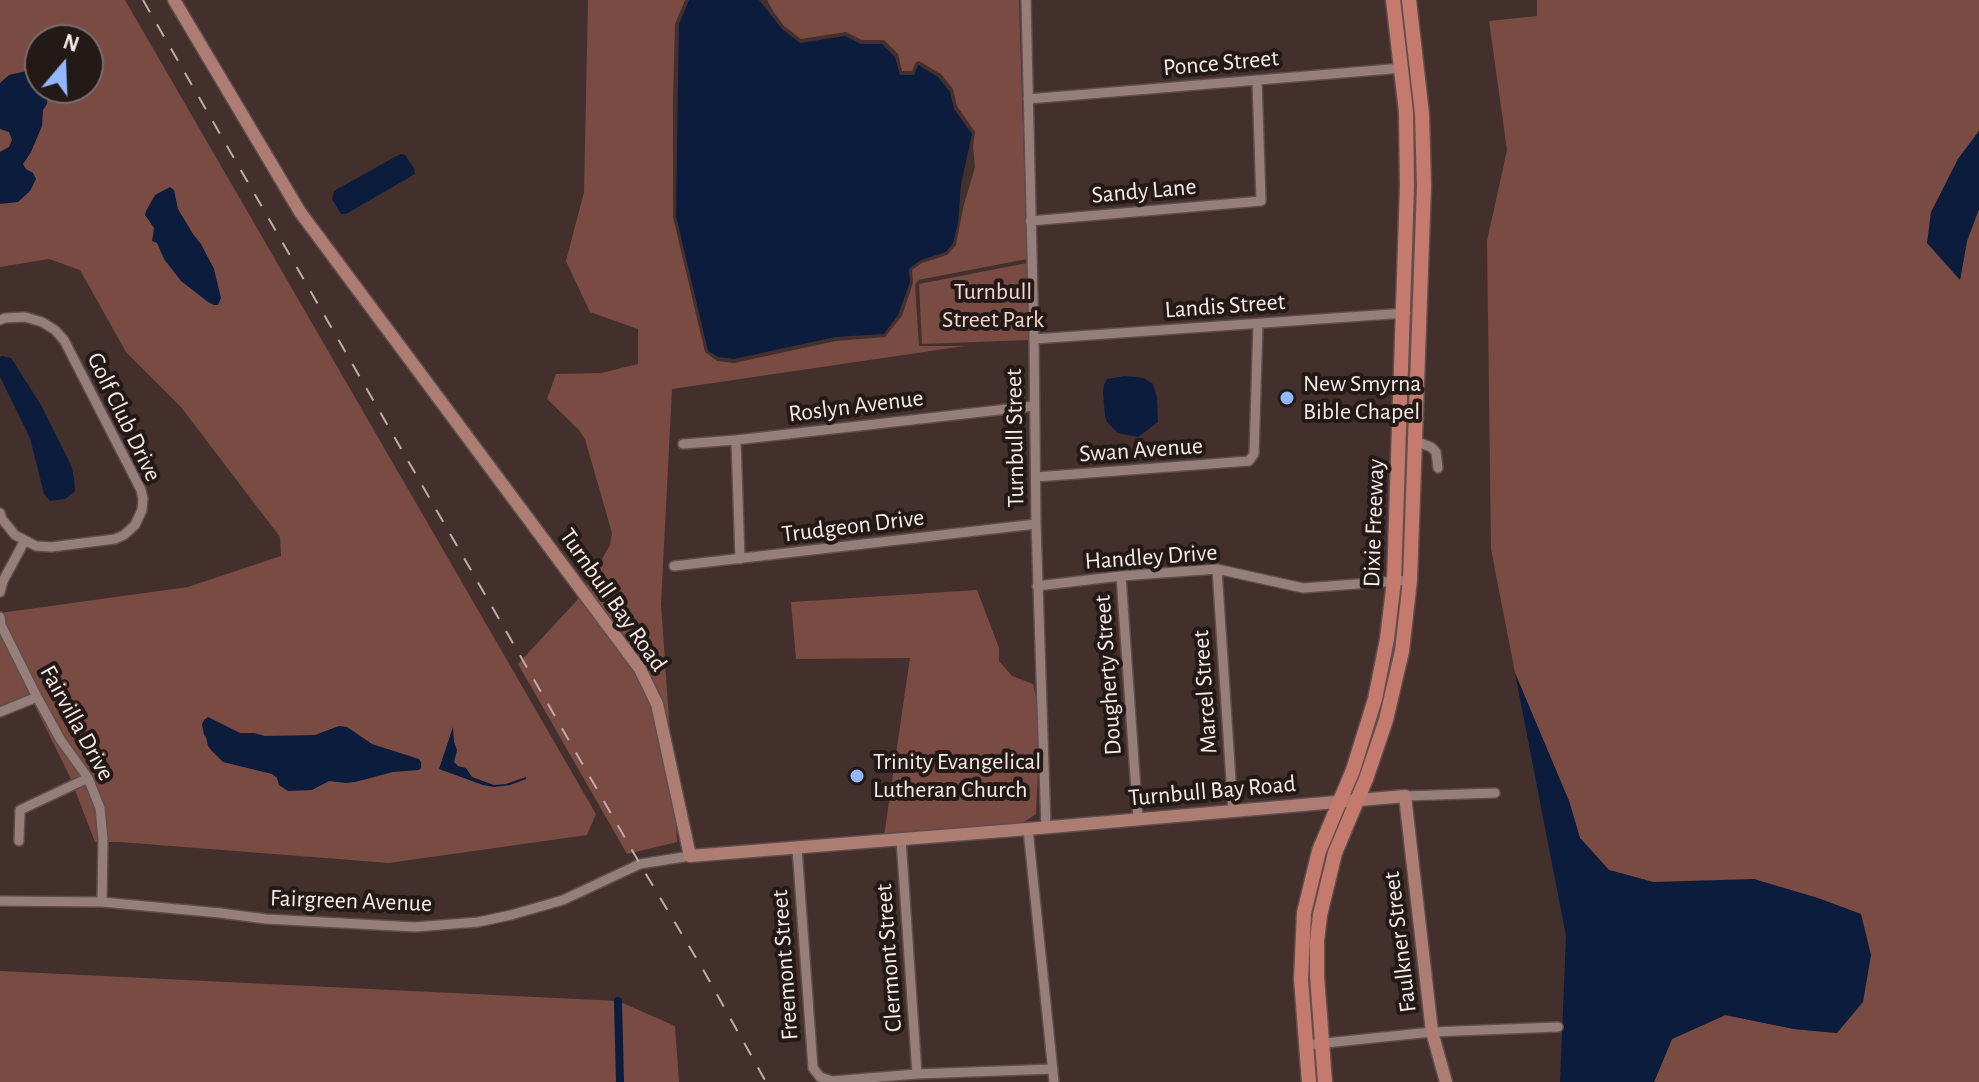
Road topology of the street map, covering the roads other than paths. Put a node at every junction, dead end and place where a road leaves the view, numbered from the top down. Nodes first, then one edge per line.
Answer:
1 (174, 0) edge
2 (1026, 0) edge
3 (1393, 0) edge
4 (1409, 0) edge
5 (1418, 66) junction
6 (1402, 68) junction
7 (1257, 80) junction
8 (1028, 99) junction
9 (1030, 221) junction
10 (1420, 312) junction
11 (1404, 314) junction
12 (0, 320) edge
13 (1258, 324) junction
14 (1034, 339) junction
15 (1034, 406) junction
16 (736, 440) junction
17 (1415, 441) junction
18 (683, 444) dead end
19 (1438, 468) dead end
20 (1036, 477) junction
21 (0, 513) edge
22 (1036, 524) junction
23 (24, 542) junction
24 (740, 559) junction
25 (674, 566) dead end
26 (1217, 569) junction
27 (1121, 576) junction
28 (1410, 580) junction
29 (1394, 581) junction
30 (1037, 586) junction
31 (0, 592) edge
32 (0, 617) edge
33 (37, 697) junction
34 (0, 712) edge
35 (88, 778) junction
36 (1495, 793) dead end
37 (1405, 796) junction
38 (1358, 800) junction
39 (1339, 801) junction
40 (1233, 811) junction
41 (1138, 819) junction
42 (1046, 828) junction
43 (1028, 829) junction
44 (901, 839) junction
45 (19, 841) dead end
46 (797, 848) junction
47 (690, 856) junction
48 (0, 901) edge
49 (102, 902) junction
50 (1558, 1027) dead end
51 (1432, 1032) junction
52 (1322, 1044) junction
53 (1306, 1045) junction
54 (1053, 1069) junction
55 (917, 1074) junction
56 (1054, 1082) edge
57 (1309, 1082) edge
58 (1325, 1082) edge
59 (1446, 1082) edge

1 - 47 street, Turnbull Bay Road
2 - 8 street, Turnbull Street
3 - 6 main road, Dixie Freeway
4 - 5 main road, Dixie Freeway
5 - 6 street, Ponce Street
5 - 10 main road, Dixie Freeway
6 - 7 street, Ponce Street
6 - 11 main road, Dixie Freeway
7 - 8 street, Ponce Street
7 - 9 street, Sandy Lane
8 - 9 street, Turnbull Street
9 - 14 street, Turnbull Street
10 - 11 street, Landis Street
10 - 17 main road, Dixie Freeway
11 - 13 street, Landis Street
11 - 29 main road, Dixie Freeway
12 - 23 street, Golf Club Drive
13 - 14 street, Landis Street
13 - 20 street, Swan Avenue
14 - 15 street, Turnbull Street
15 - 16 street, Roslyn Avenue
15 - 20 street, Turnbull Street
16 - 18 street, Roslyn Avenue
16 - 24 street
17 - 19 street
17 - 28 main road, Dixie Freeway
20 - 22 street, Turnbull Street
21 - 23 street
22 - 24 street, Trudgeon Drive
22 - 30 street, Turnbull Street
23 - 31 street
24 - 25 street, Trudgeon Drive
26 - 27 street, Handley Drive
26 - 29 street, Handley Drive
26 - 40 street, Marcel Street
27 - 30 street, Handley Drive
27 - 41 street, Dougherty Street
28 - 29 street, Handley Drive
28 - 38 main road, Dixie Freeway
29 - 39 main road, Dixie Freeway
30 - 42 street, Turnbull Street
32 - 33 street, Fairvilla Drive
33 - 34 street
33 - 35 street, Fairvilla Drive
35 - 45 street
35 - 49 street, Fairvilla Drive
36 - 37 street
37 - 38 street, Turnbull Bay Road
37 - 51 street, Faulkner Street
38 - 39 street, Turnbull Bay Road
38 - 52 main road, Dixie Freeway
39 - 40 street, Turnbull Bay Road
39 - 53 main road, Dixie Freeway
40 - 41 street, Turnbull Bay Road
41 - 42 street, Turnbull Bay Road
42 - 43 street, Turnbull Bay Road
43 - 44 street, Turnbull Bay Road
43 - 54 street
44 - 46 street, Turnbull Bay Road
44 - 55 street, Clermont Street
46 - 47 street, Turnbull Bay Road
46 - 55 street, Freemont Street
47 - 49 street, Fairgreen Avenue
48 - 49 street, Fairgreen Avenue
50 - 51 street
51 - 52 street
51 - 59 street, Faulkner Street
52 - 53 street
52 - 58 main road, Dixie Freeway
53 - 57 main road, Dixie Freeway
54 - 55 street
54 - 56 street

